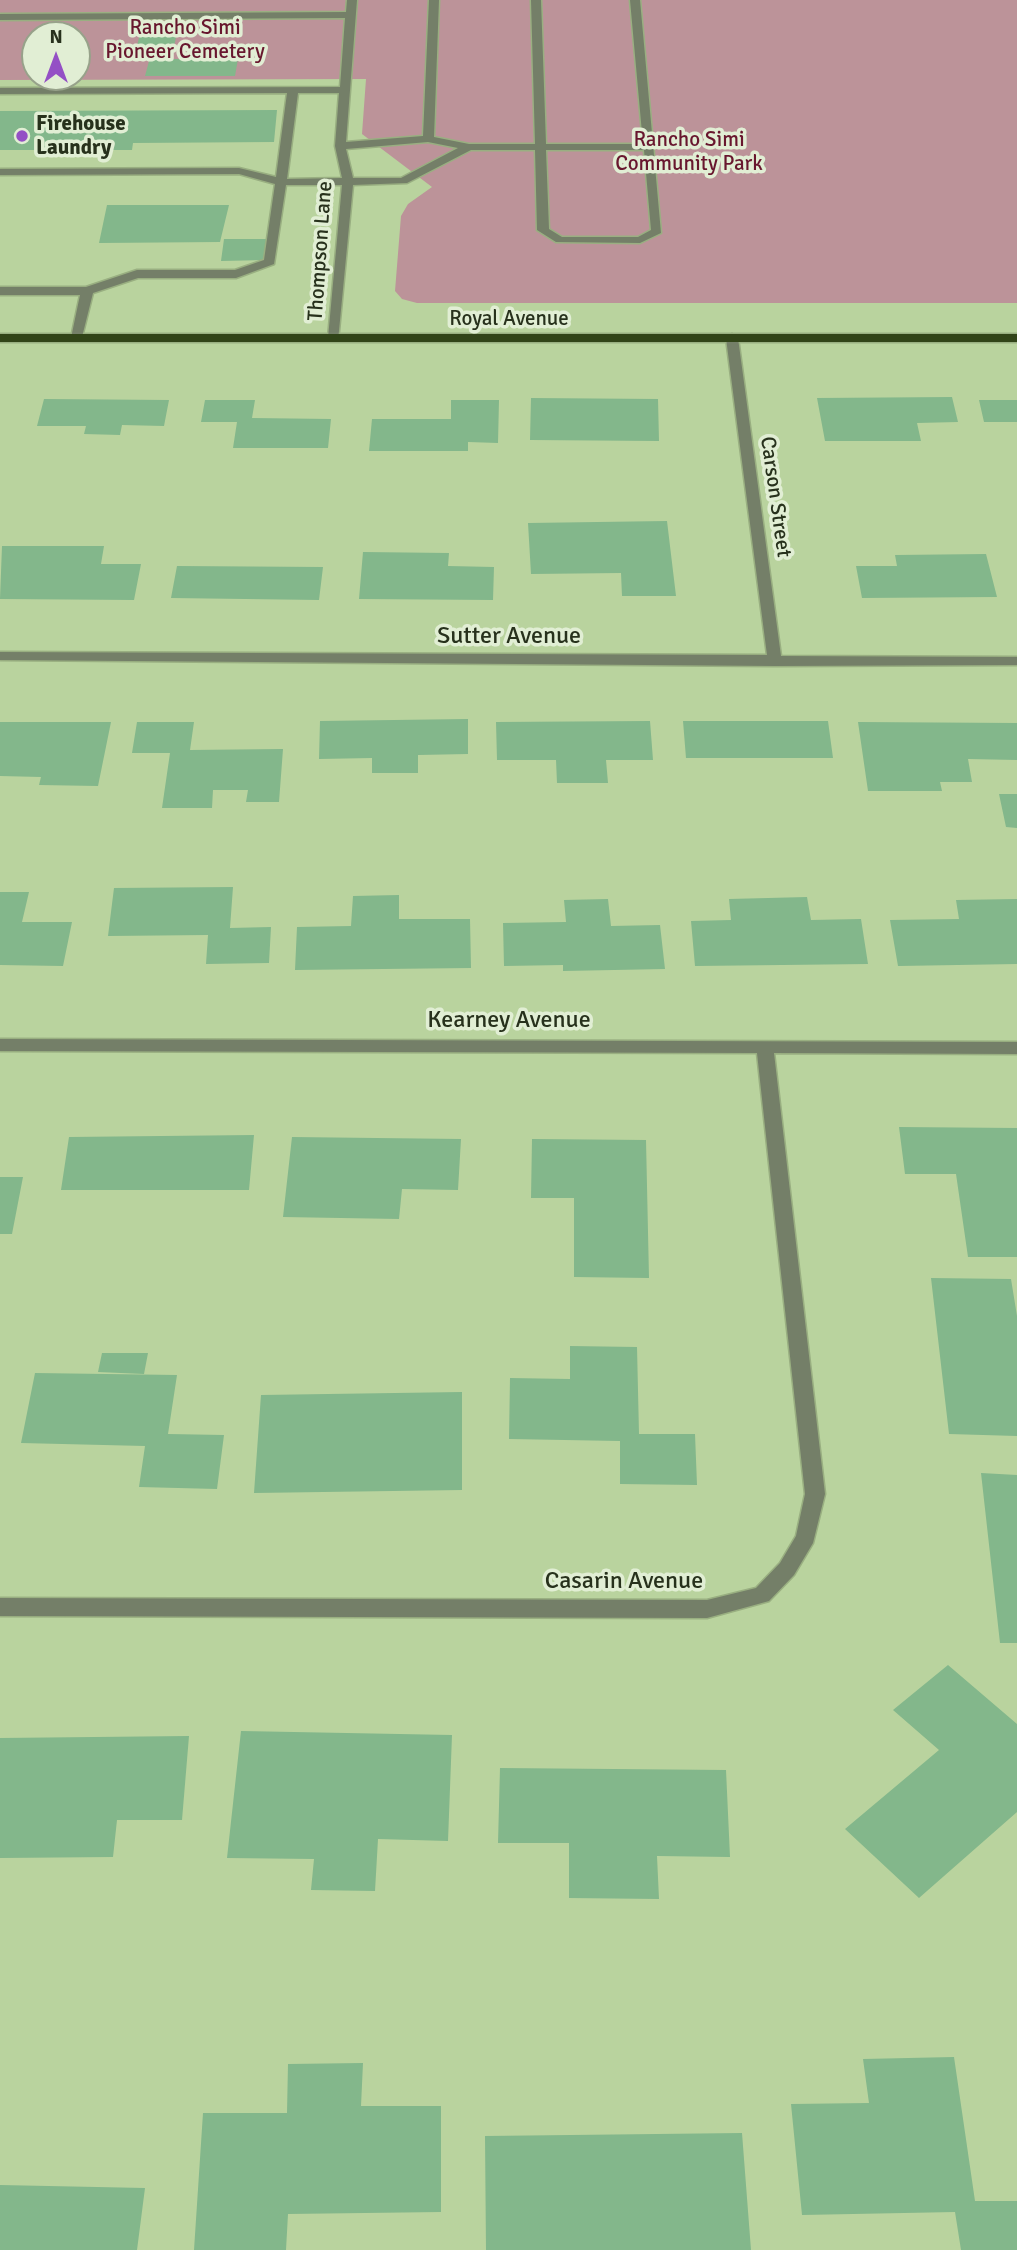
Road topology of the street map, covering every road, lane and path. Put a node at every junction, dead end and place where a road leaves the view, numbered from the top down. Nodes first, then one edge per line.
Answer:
1 (352, 0) edge
2 (434, 0) edge
3 (536, 0) edge
4 (635, 0) edge
5 (351, 15) junction
6 (0, 17) edge
7 (293, 90) junction
8 (345, 90) junction
9 (0, 91) edge
10 (428, 139) junction
11 (340, 146) junction
12 (648, 147) junction
13 (469, 148) junction
14 (540, 148) junction
15 (0, 172) edge
16 (281, 181) junction
17 (348, 181) junction
18 (0, 291) edge
19 (87, 291) junction
20 (0, 338) edge
21 (77, 338) junction
22 (334, 338) junction
23 (732, 338) junction
24 (1017, 338) edge
25 (0, 656) edge
26 (1017, 661) edge
27 (775, 662) junction
28 (0, 1045) edge
29 (765, 1046) junction
30 (1017, 1048) edge
31 (0, 1607) edge

1 - 5 street, Thompson Lane
2 - 10 street
3 - 14 street
4 - 12 street
5 - 6 street
5 - 8 street, Thompson Lane
7 - 8 street
7 - 9 street
7 - 16 street
8 - 11 street, Thompson Lane
10 - 11 street
10 - 13 street
11 - 17 street, Thompson Lane
12 - 14 street
12 - 14 street
13 - 14 street
13 - 17 street
15 - 16 street
16 - 17 street
16 - 19 street
17 - 22 street, Thompson Lane
18 - 19 street
19 - 21 street
20 - 21 main road, Royal Avenue
21 - 22 main road, Royal Avenue
22 - 23 main road, Royal Avenue
23 - 24 main road, Royal Avenue
23 - 27 street, Carson Street
25 - 27 street, Sutter Avenue
26 - 27 street, Sutter Avenue
28 - 29 street, Kearney Avenue
29 - 30 street, Kearney Avenue
29 - 31 street, Casarin Avenue

